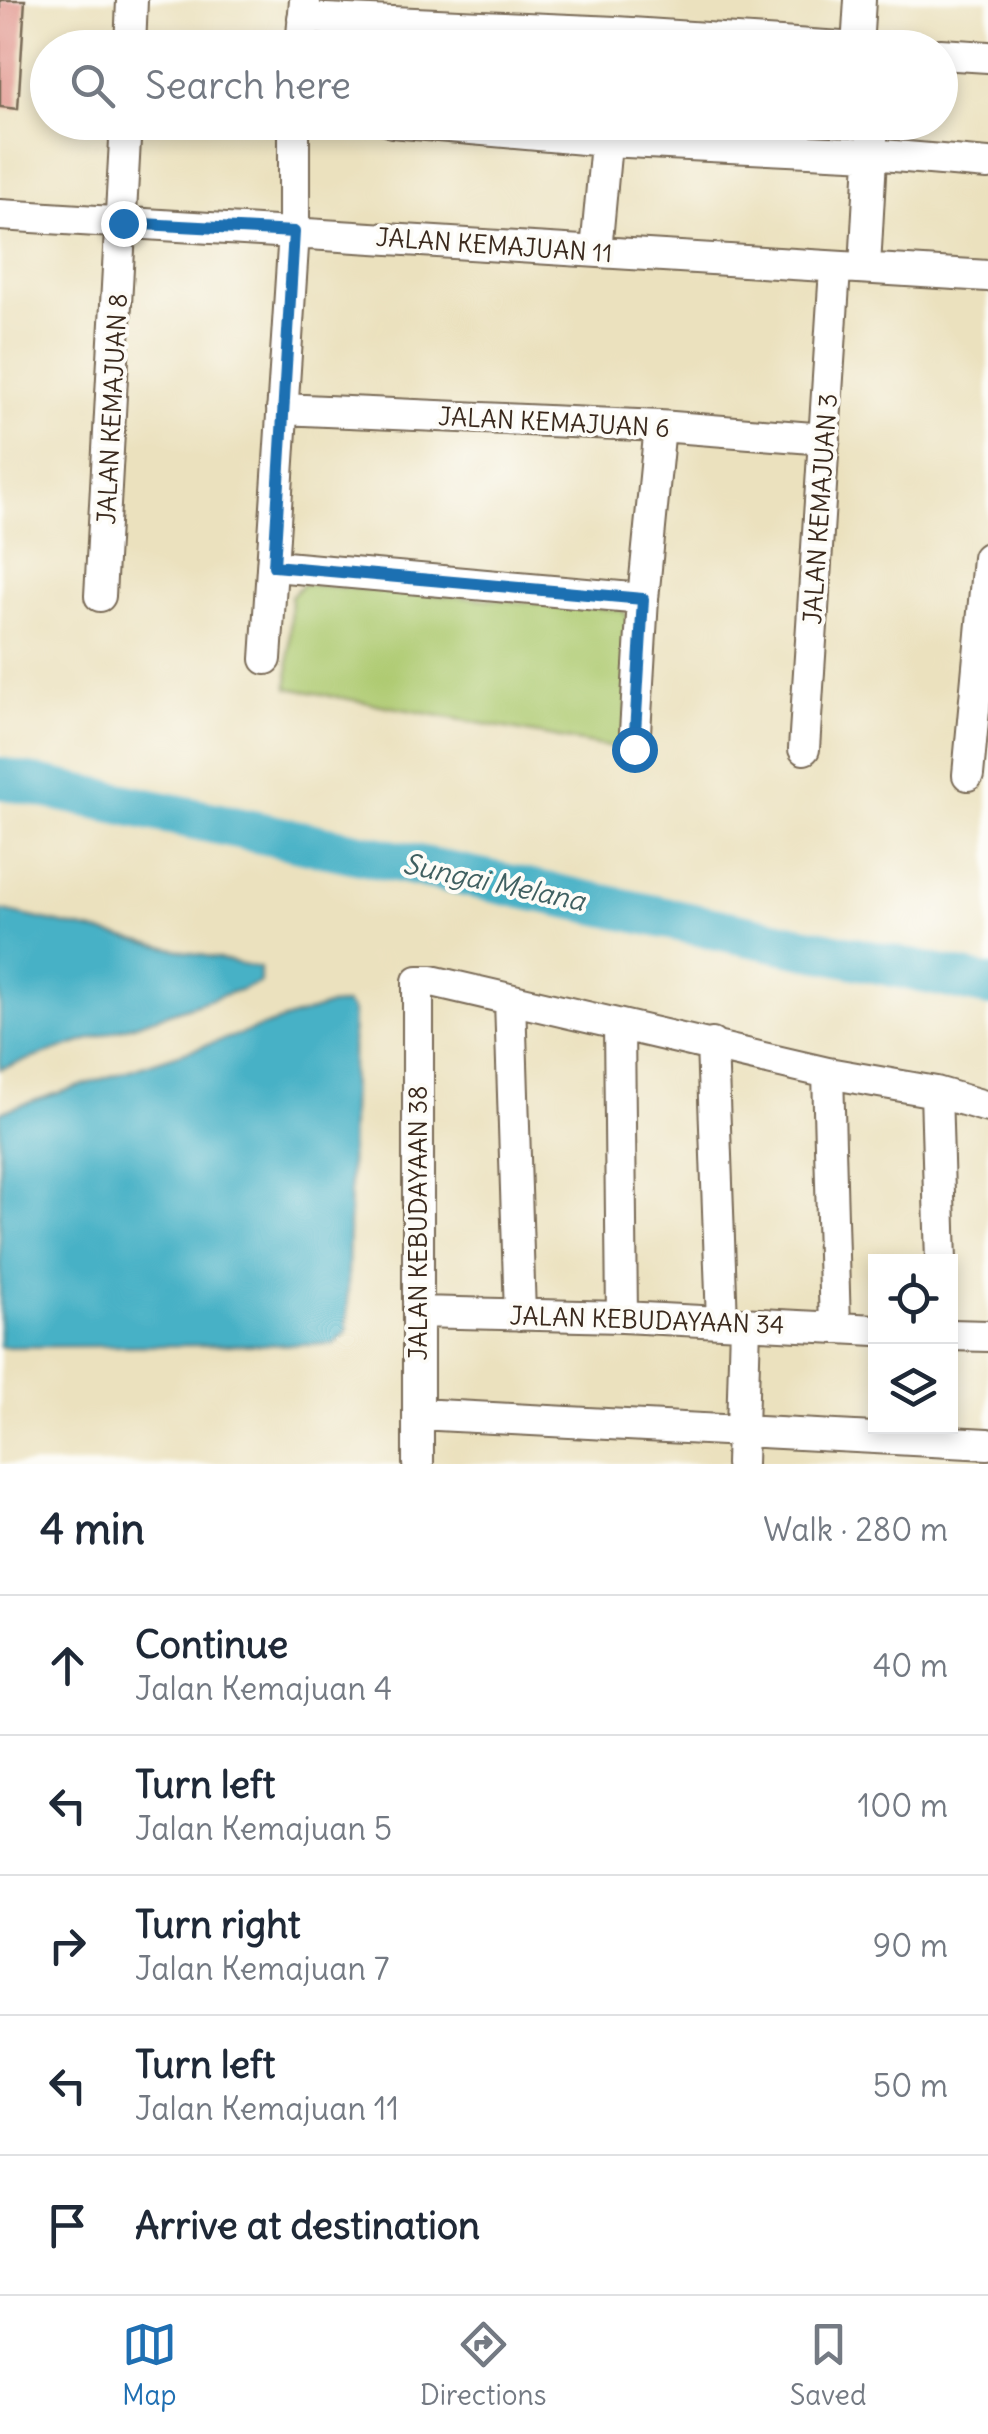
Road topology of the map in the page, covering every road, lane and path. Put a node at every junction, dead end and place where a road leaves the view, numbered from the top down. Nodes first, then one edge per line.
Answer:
1 (132, 0) edge
2 (860, 0) edge
3 (400, 12) edge
4 (507, 14) edge
5 (303, 22) edge
6 (131, 30) edge
7 (573, 30) edge
8 (858, 30) edge
9 (958, 55) edge
10 (988, 57) edge
11 (125, 140) edge
12 (294, 140) edge
13 (606, 140) edge
14 (703, 140) edge
15 (872, 140) edge
16 (872, 154) junction
17 (988, 164) edge
18 (0, 215) edge
19 (123, 223) junction
20 (294, 232) junction
21 (596, 251) junction
22 (850, 268) junction
23 (988, 276) edge
24 (282, 409) junction
25 (660, 426) junction
26 (825, 439) junction
27 (988, 558) edge
28 (274, 566) junction
29 (100, 596) dead end
30 (643, 599) junction
31 (266, 659) dead end
32 (634, 749) dead end
33 (804, 749) dead end
34 (968, 775) dead end
35 (510, 1000) junction
36 (619, 1025) junction
37 (712, 1044) junction
38 (828, 1073) junction
39 (936, 1092) junction
40 (988, 1107) edge
41 (941, 1254) edge
42 (418, 1312) junction
43 (520, 1314) junction
44 (622, 1317) junction
45 (733, 1323) junction
46 (835, 1328) junction
47 (868, 1330) edge
48 (958, 1334) edge
49 (988, 1336) edge
50 (418, 1414) junction
51 (742, 1430) junction
52 (988, 1444) edge
53 (418, 1464) edge
54 (741, 1464) edge

1 - 6 street
2 - 8 street
3 - 4 street
3 - 5 street
4 - 7 street
9 - 10 street
11 - 19 street, JALAN KEMAJUAN 8
12 - 20 street
13 - 21 street
14 - 16 street
15 - 16 street, JALAN KEMAJUAN 3
16 - 17 street
16 - 22 street, JALAN KEMAJUAN 3
18 - 19 street, JALAN KEMAJUAN 11
19 - 20 street, JALAN KEMAJUAN 11
19 - 29 street, JALAN KEMAJUAN 8
20 - 21 street, JALAN KEMAJUAN 11
20 - 24 street
21 - 22 street, JALAN KEMAJUAN 11
22 - 23 street, JALAN KEMAJUAN 11
22 - 26 street, JALAN KEMAJUAN 3
24 - 25 street, JALAN KEMAJUAN 6
24 - 28 street
25 - 26 street, JALAN KEMAJUAN 6
25 - 30 street
26 - 33 street, JALAN KEMAJUAN 3
27 - 34 street
28 - 30 street
28 - 31 street
30 - 32 street
35 - 36 street
35 - 42 street, JALAN KEBUDAYAAN 38
35 - 43 street
36 - 37 street
36 - 44 street
37 - 38 street
37 - 45 street
38 - 39 street
38 - 46 street
39 - 40 street
39 - 41 street
42 - 43 street, JALAN KEBUDAYAAN 34
42 - 50 street, JALAN KEBUDAYAAN 38
43 - 44 street, JALAN KEBUDAYAAN 34
44 - 45 street, JALAN KEBUDAYAAN 34
45 - 46 street, JALAN KEBUDAYAAN 34
45 - 51 street
46 - 47 street, JALAN KEBUDAYAAN 34
48 - 49 street
50 - 51 street
50 - 53 street, JALAN KEBUDAYAAN 38
51 - 52 street
51 - 54 street

